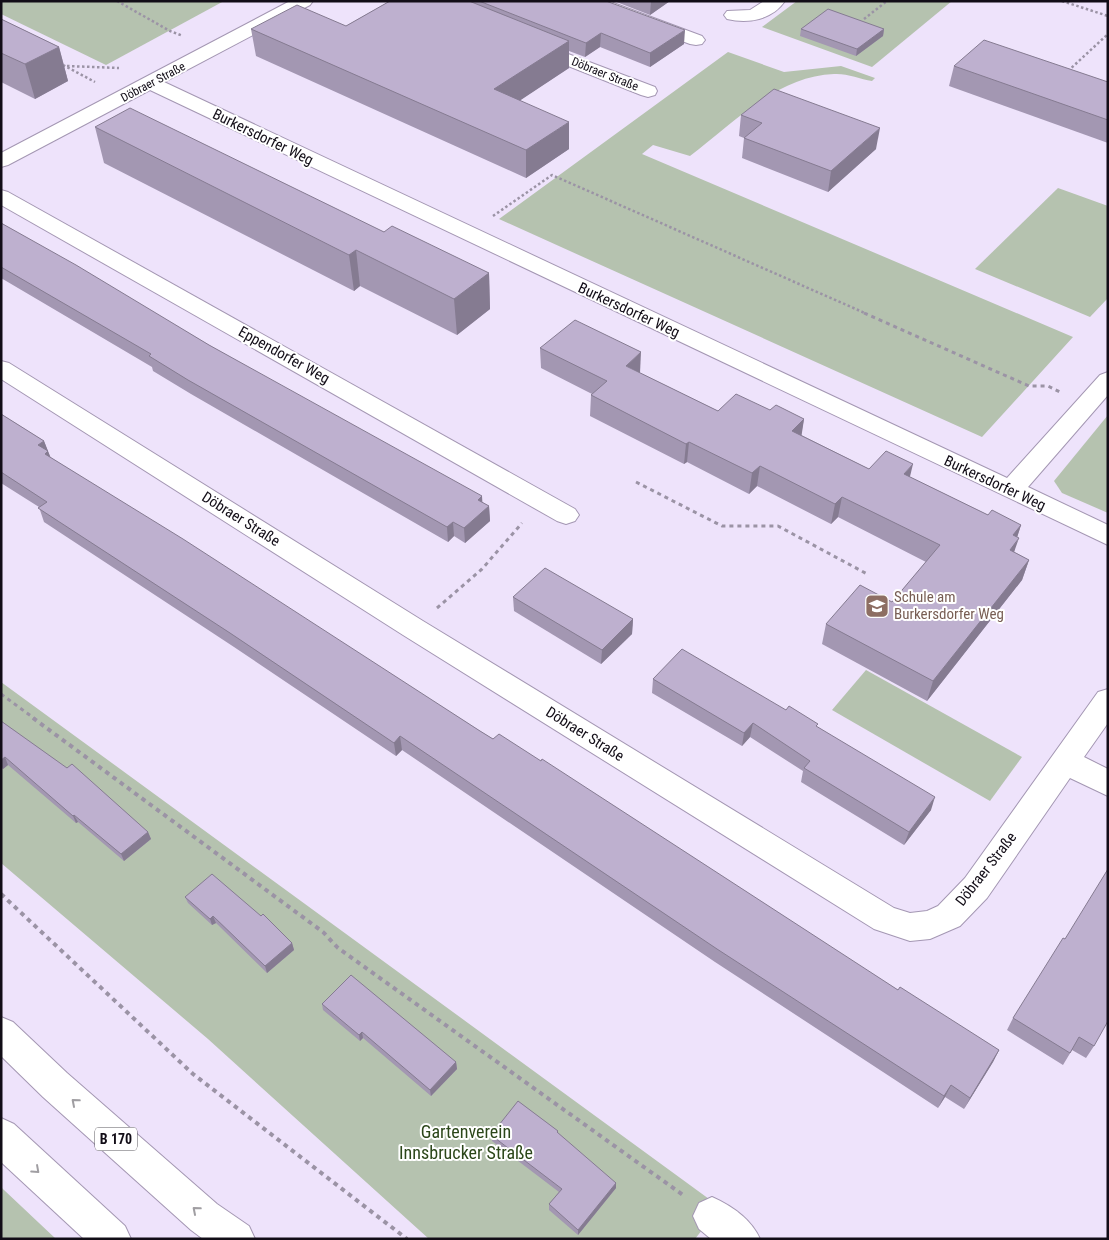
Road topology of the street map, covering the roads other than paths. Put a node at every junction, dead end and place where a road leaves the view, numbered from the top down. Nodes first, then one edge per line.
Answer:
1 (304, 1) edge
2 (591, 1) edge
3 (771, 2) edge
4 (733, 15) dead end
5 (696, 40) dead end
6 (522, 41) edge
7 (156, 80) junction
8 (648, 91) dead end
9 (7, 152) edge
10 (1, 196) edge
11 (1, 368) edge
12 (1108, 380) edge
13 (1011, 490) junction
14 (566, 515) dead end
15 (1108, 536) edge
16 (1108, 700) edge
17 (1065, 761) junction
18 (1108, 784) edge
19 (1, 1033) edge
20 (1, 1136) edge
21 (712, 1216) road end
22 (112, 1239) edge
23 (236, 1239) edge
24 (741, 1239) edge

1 - 7 street, Döbraer Straße
2 - 5 street
3 - 4 street
6 - 8 street, Döbraer Straße
7 - 9 street, Döbraer Straße
7 - 13 street, Burkersdorfer Weg
10 - 14 street, Eppendorfer Weg
11 - 17 street, Döbraer Straße
12 - 13 street
13 - 15 street, Burkersdorfer Weg
16 - 17 street, Döbraer Straße
17 - 18 street
23 -> 19 street, B 170
20 -> 22 street
21 - 24 street

